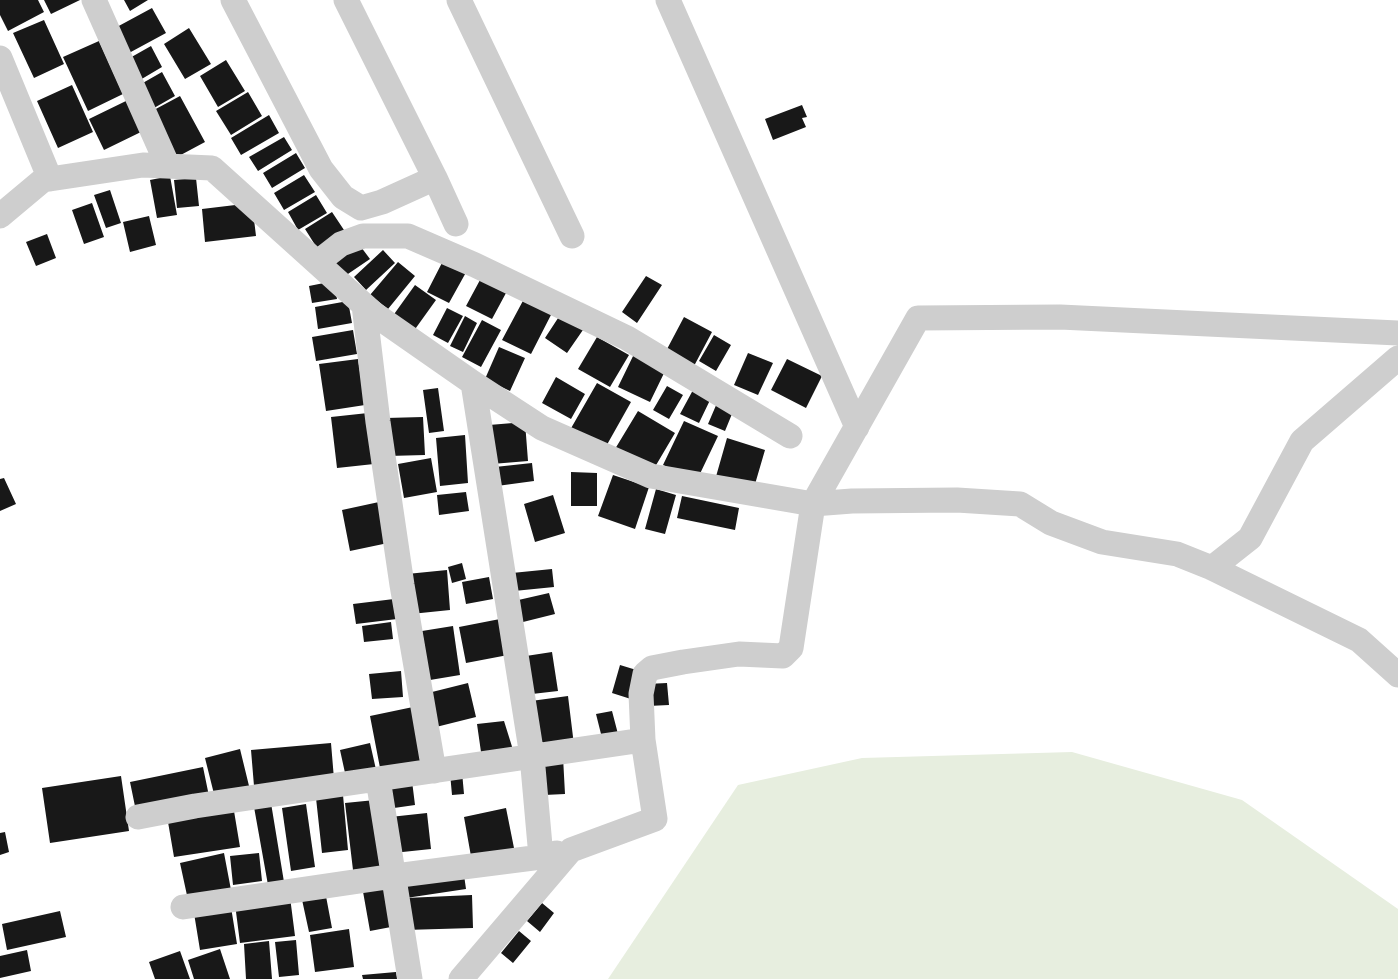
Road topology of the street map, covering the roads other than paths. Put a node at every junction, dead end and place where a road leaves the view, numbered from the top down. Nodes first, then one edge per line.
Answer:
1 (94, 0) edge
2 (233, 0) edge
3 (346, 0) edge
4 (459, 0) edge
5 (668, 0) edge
6 (0, 58) edge
7 (8, 97) edge
8 (168, 166) junction
9 (435, 178) junction
10 (50, 179) junction
11 (0, 216) edge
12 (456, 224) dead end
13 (572, 236) dead end
14 (318, 262) junction
15 (364, 305) junction
16 (1398, 333) edge
17 (1398, 358) edge
18 (473, 383) junction
19 (857, 427) junction
20 (790, 436) dead end
21 (813, 504) junction
22 (1212, 568) junction
23 (1398, 675) edge
24 (643, 740) junction
25 (532, 756) junction
26 (434, 771) junction
27 (378, 779) junction
28 (138, 817) dead end
29 (571, 850) junction
30 (541, 858) junction
31 (394, 876) junction
32 (183, 907) dead end
33 (410, 979) edge
34 (461, 979) edge

1 - 8 street
2 - 9 street
3 - 9 street
4 - 13 street
5 - 19 street
6 - 7 street
7 - 10 street
8 - 10 street
8 - 14 street
9 - 12 street
10 - 11 street
14 - 15 street
14 - 20 street
15 - 18 street
15 - 26 street
16 - 19 street
17 - 22 street
18 - 21 street
18 - 25 street
19 - 21 street
21 - 22 street
21 - 24 street
22 - 23 street
24 - 25 street
24 - 29 street
25 - 26 street
25 - 30 street
26 - 27 street
27 - 28 street
27 - 31 street
29 - 30 street
29 - 34 street
30 - 31 street
31 - 32 street
31 - 33 street

